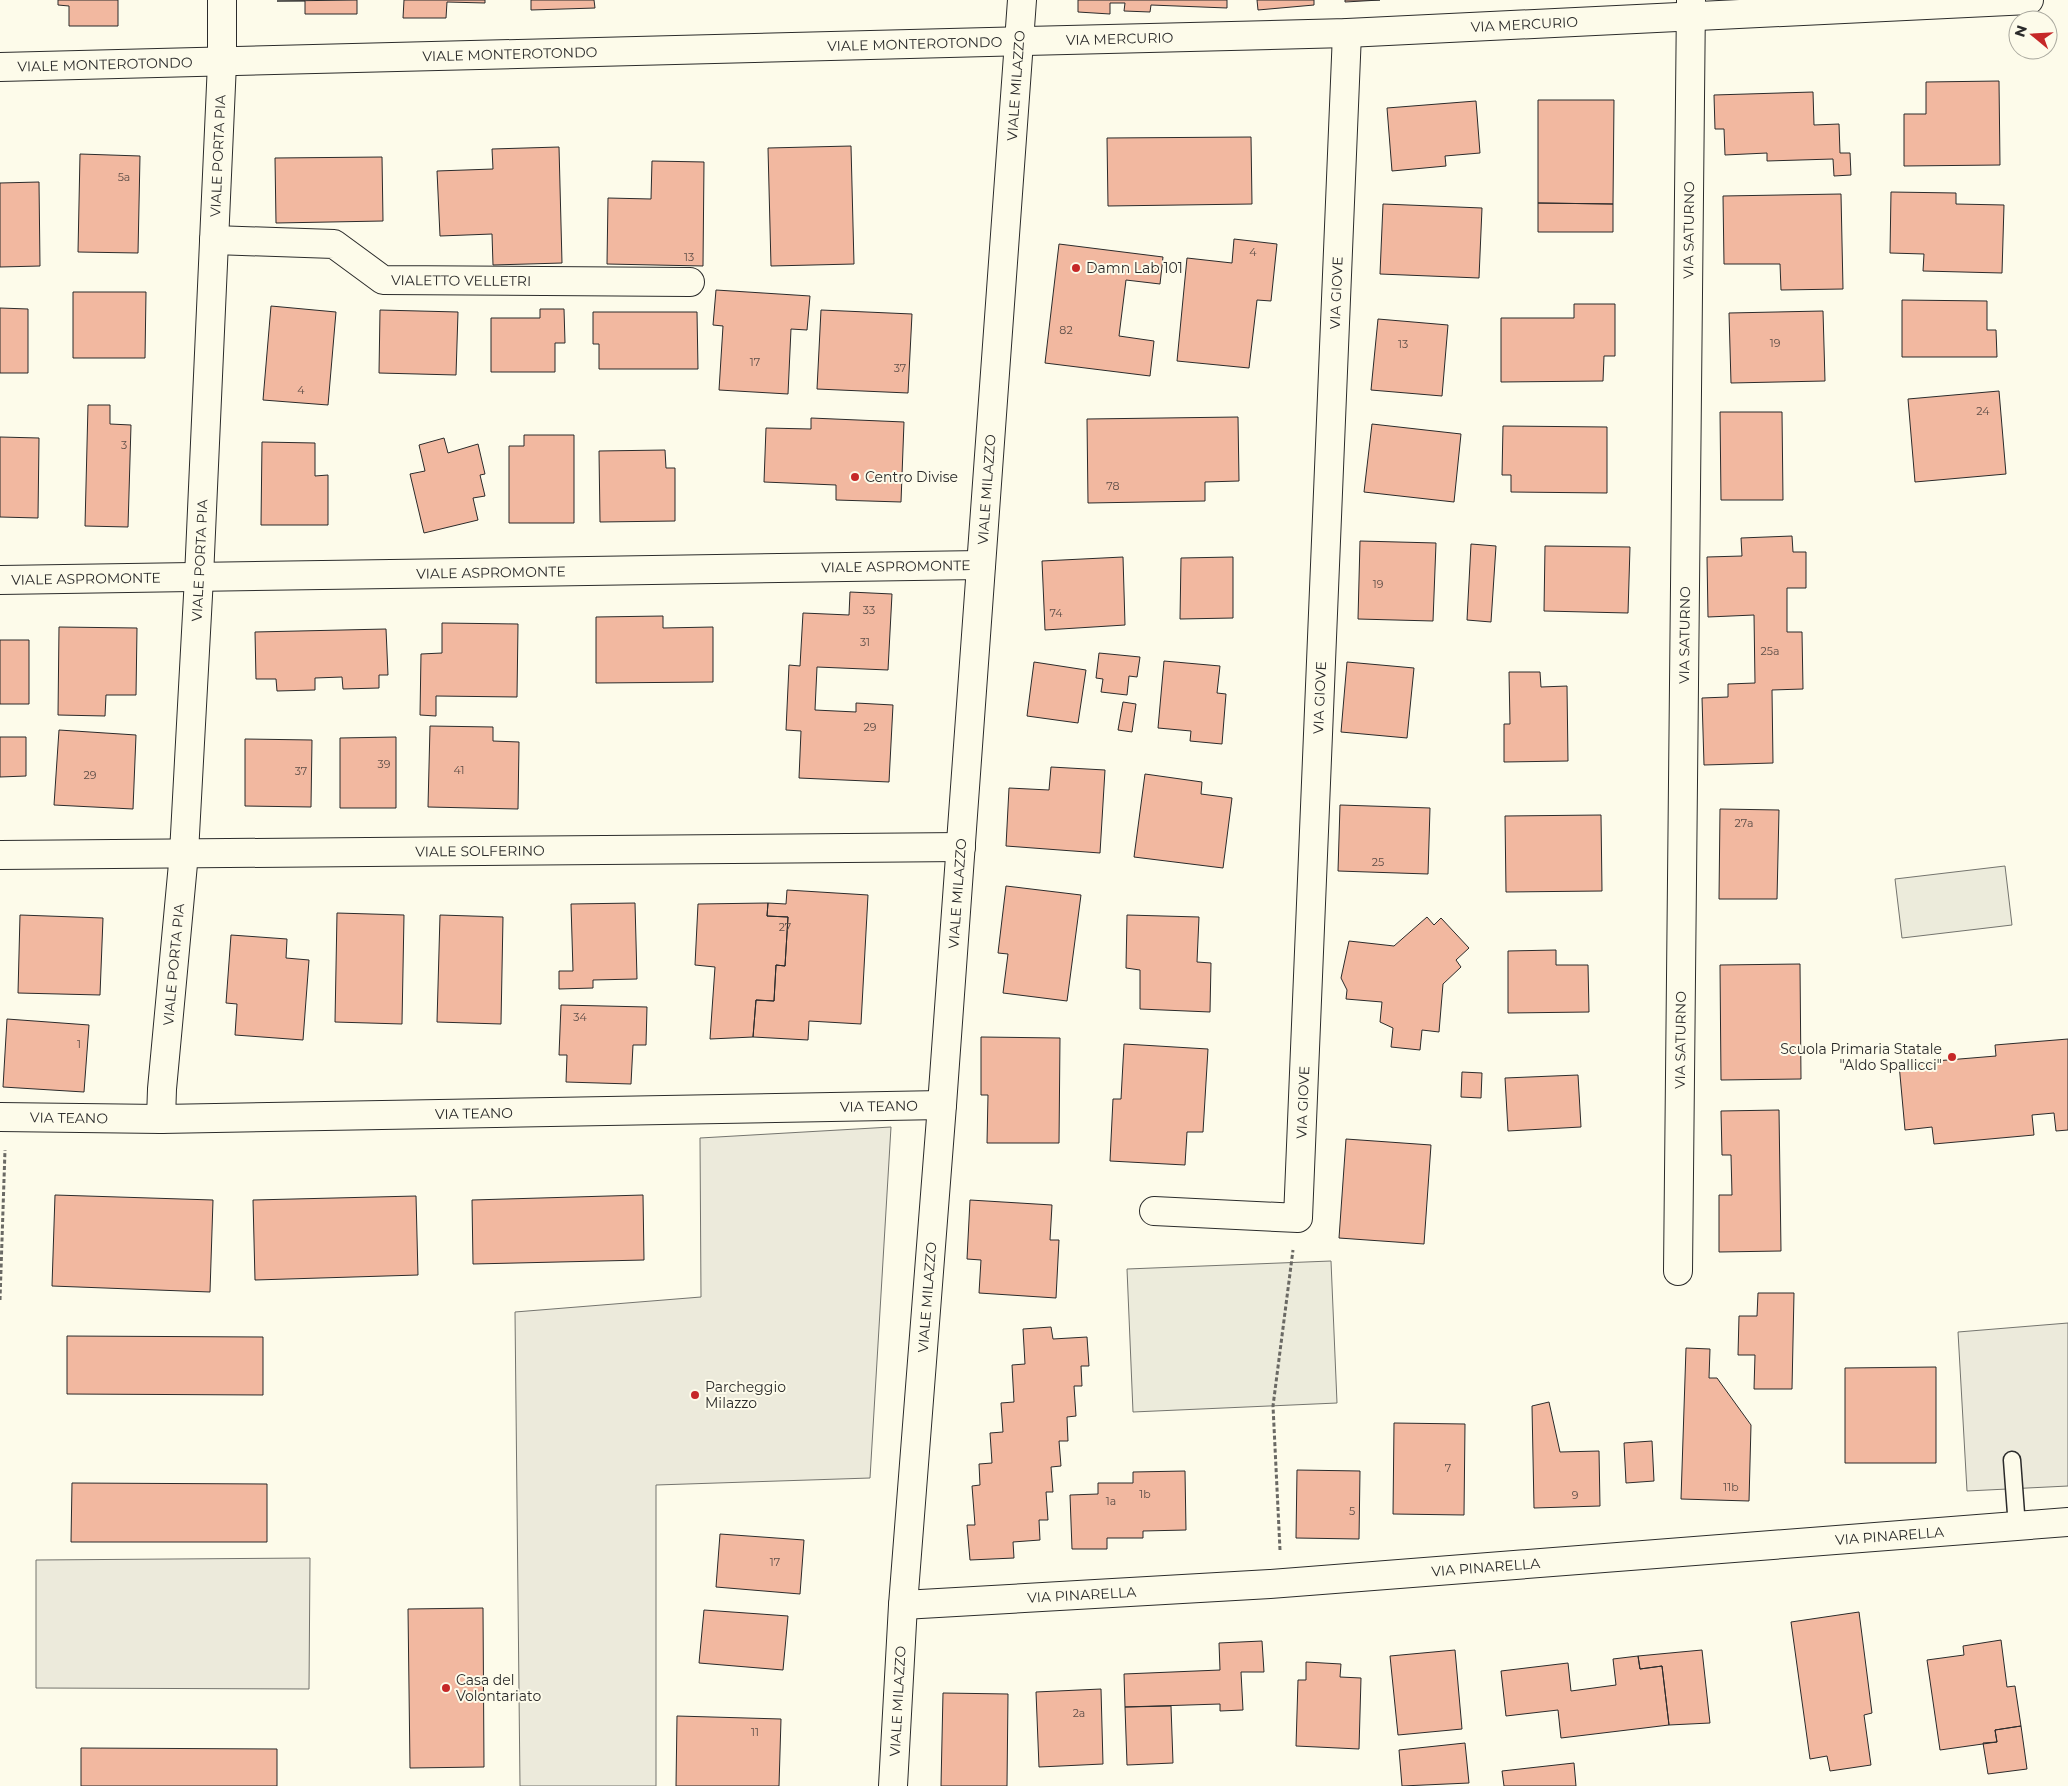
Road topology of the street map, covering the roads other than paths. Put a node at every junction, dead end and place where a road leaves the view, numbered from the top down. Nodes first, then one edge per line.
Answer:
1 (222, 0) edge
2 (1022, 0) edge
3 (2029, 0) edge
4 (1691, 8) edge
5 (1347, 32) junction
6 (1019, 40) junction
7 (222, 63) junction
8 (0, 67) edge
9 (214, 240) junction
10 (690, 282) dead end
11 (981, 565) junction
12 (199, 577) junction
13 (0, 580) edge
14 (961, 847) junction
15 (184, 853) junction
16 (0, 855) edge
17 (942, 1105) junction
18 (3, 1117) edge
19 (161, 1119) junction
20 (1154, 1211) dead end
21 (1678, 1271) dead end
22 (2012, 1460) dead end
23 (2068, 1522) edge
24 (2017, 1527) junction
25 (903, 1605) junction
26 (893, 1786) edge

1 - 7 street, VIALE PORTA PIA
2 - 6 street, VIALE MILAZZO
3 - 4 street, VIA MERCURIO
4 - 5 street, VIA MERCURIO
4 - 21 street, VIA SATURNO
5 - 6 street, VIA MERCURIO
5 - 20 street, VIA GIOVE
6 - 7 street, VIALE MONTEROTONDO
6 - 11 street, VIALE MILAZZO
7 - 8 street, VIALE MONTEROTONDO
7 - 9 street, VIALE PORTA PIA
9 - 10 street, VIALETTO VELLETRI
9 - 12 street, VIALE PORTA PIA
11 - 12 street, VIALE ASPROMONTE
11 - 14 street, VIALE MILAZZO
12 - 13 street, VIALE ASPROMONTE
12 - 15 street, VIALE PORTA PIA
14 - 15 street, VIALE SOLFERINO
14 - 17 street, VIALE MILAZZO
15 - 16 street, VIALE SOLFERINO
15 - 19 street, VIALE PORTA PIA
17 - 19 street, VIA TEANO
17 - 25 street, VIALE MILAZZO
18 - 19 street, VIA TEANO
22 - 24 lane
23 - 24 street, VIA PINARELLA
24 - 25 street, VIA PINARELLA
25 - 26 street, VIALE MILAZZO

